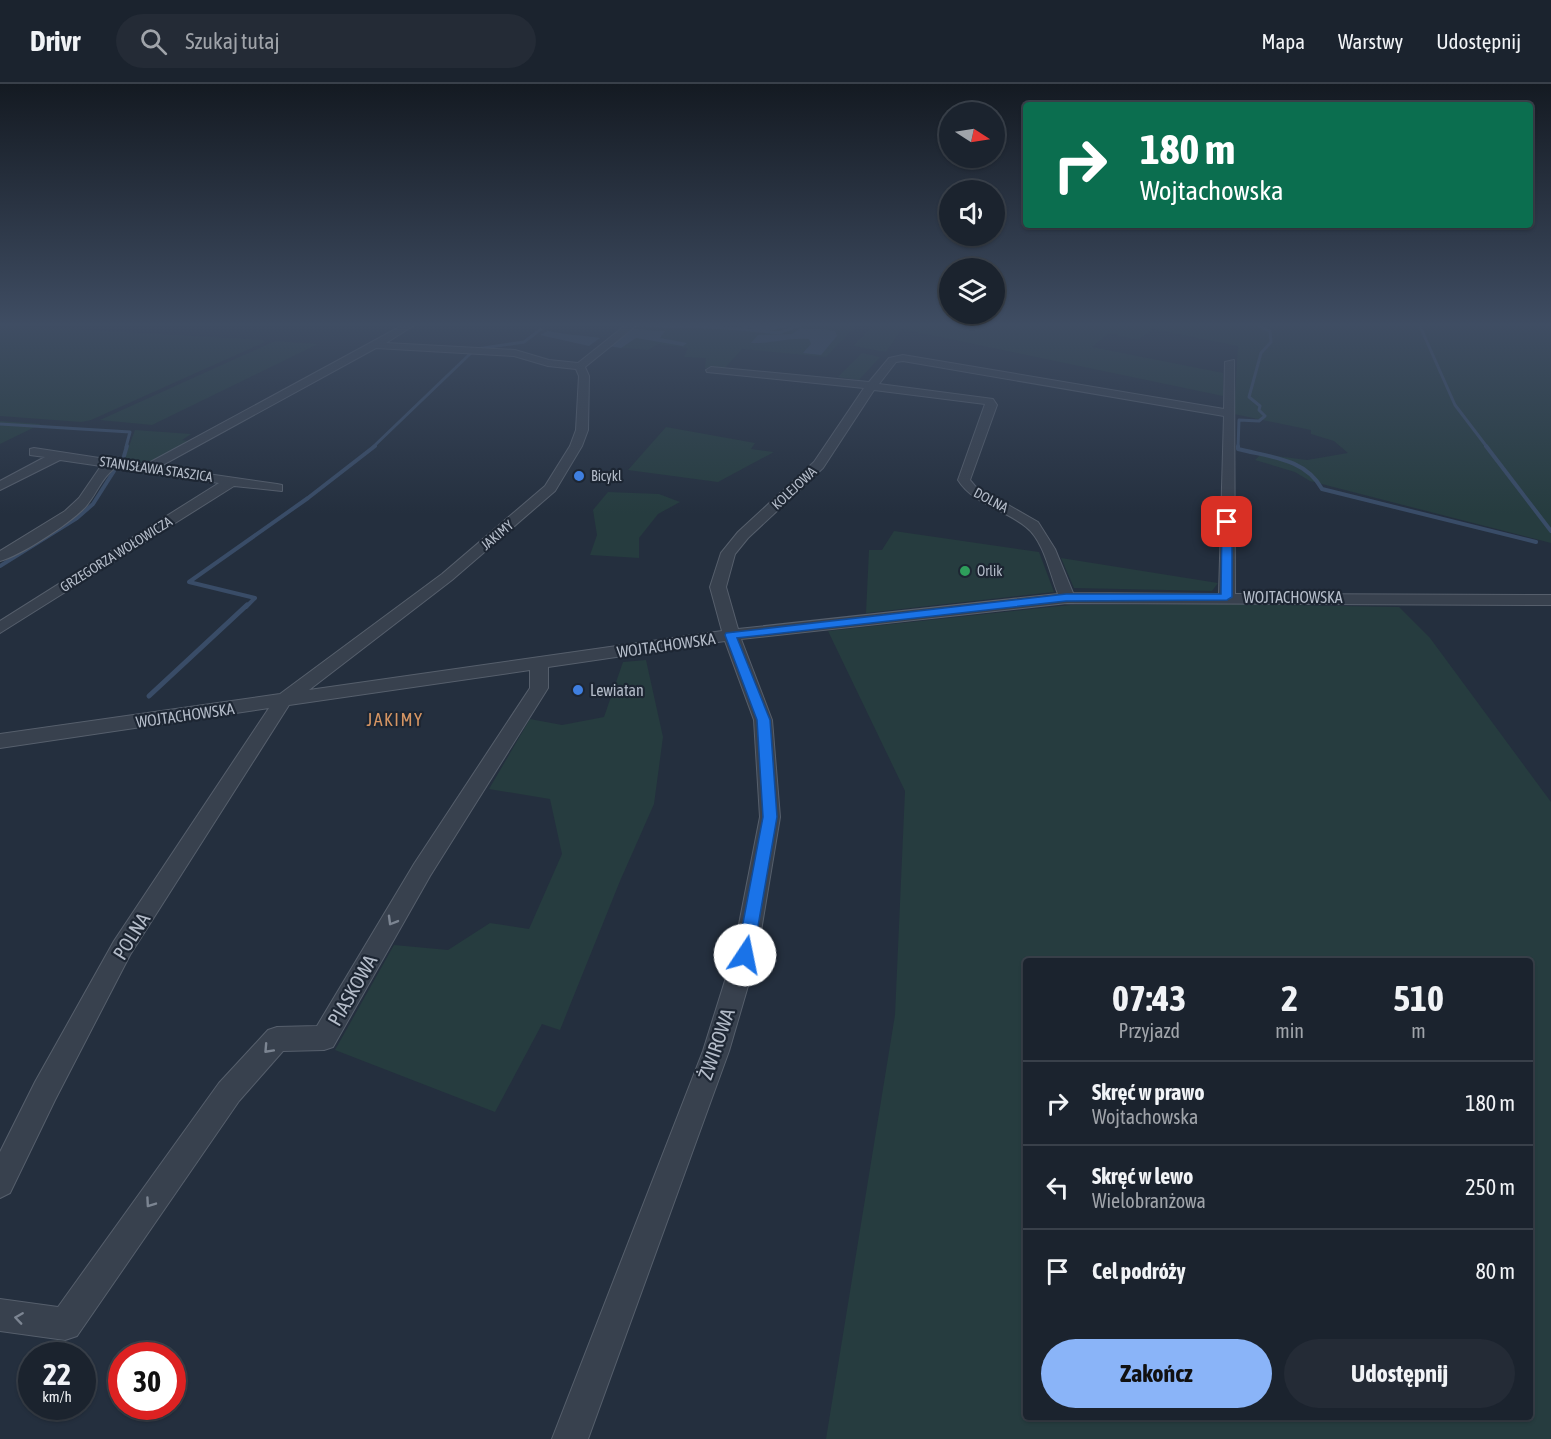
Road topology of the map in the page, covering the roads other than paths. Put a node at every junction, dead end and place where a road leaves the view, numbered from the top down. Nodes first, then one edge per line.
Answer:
1 (295, 387) edge
2 (584, 387) edge
3 (871, 387) edge
4 (888, 387) edge
5 (1076, 387) edge
6 (1229, 387) edge
7 (1228, 413) junction
8 (34, 452) dead end
9 (59, 455) junction
10 (113, 463) junction
11 (148, 468) junction
12 (232, 481) junction
13 (0, 486) edge
14 (277, 488) dead end
15 (0, 557) edge
16 (1227, 597) junction
17 (1066, 598) junction
18 (1551, 600) edge
19 (0, 628) edge
20 (730, 635) junction
21 (539, 664) junction
22 (283, 701) junction
23 (0, 741) edge
24 (0, 1183) edge
25 (0, 1315) edge
26 (570, 1439) edge

1 - 11 street
2 - 22 street, JAKIMY
3 - 20 street, KOLEJOWA
4 - 17 street, DOLNA
5 - 7 street, KOLEJOWA
6 - 7 street
7 - 16 street
8 - 9 street, STANISŁAWA STASZICA
9 - 10 street, STANISŁAWA STASZICA
9 - 13 street
10 - 11 street, STANISŁAWA STASZICA
10 - 15 street
11 - 12 street, STANISŁAWA STASZICA
12 - 14 street, STANISŁAWA STASZICA
12 - 19 street, GRZEGORZA WOŁOWICZA
16 - 17 street, WOJTACHOWSKA
16 - 18 street, WOJTACHOWSKA
17 - 20 street, WOJTACHOWSKA
20 - 21 street, WOJTACHOWSKA
20 - 26 street, ŻWIROWA
21 - 22 street, WOJTACHOWSKA
21 -> 25 street, PIASKOWA
22 - 23 street, WOJTACHOWSKA
22 - 24 street, POLNA

